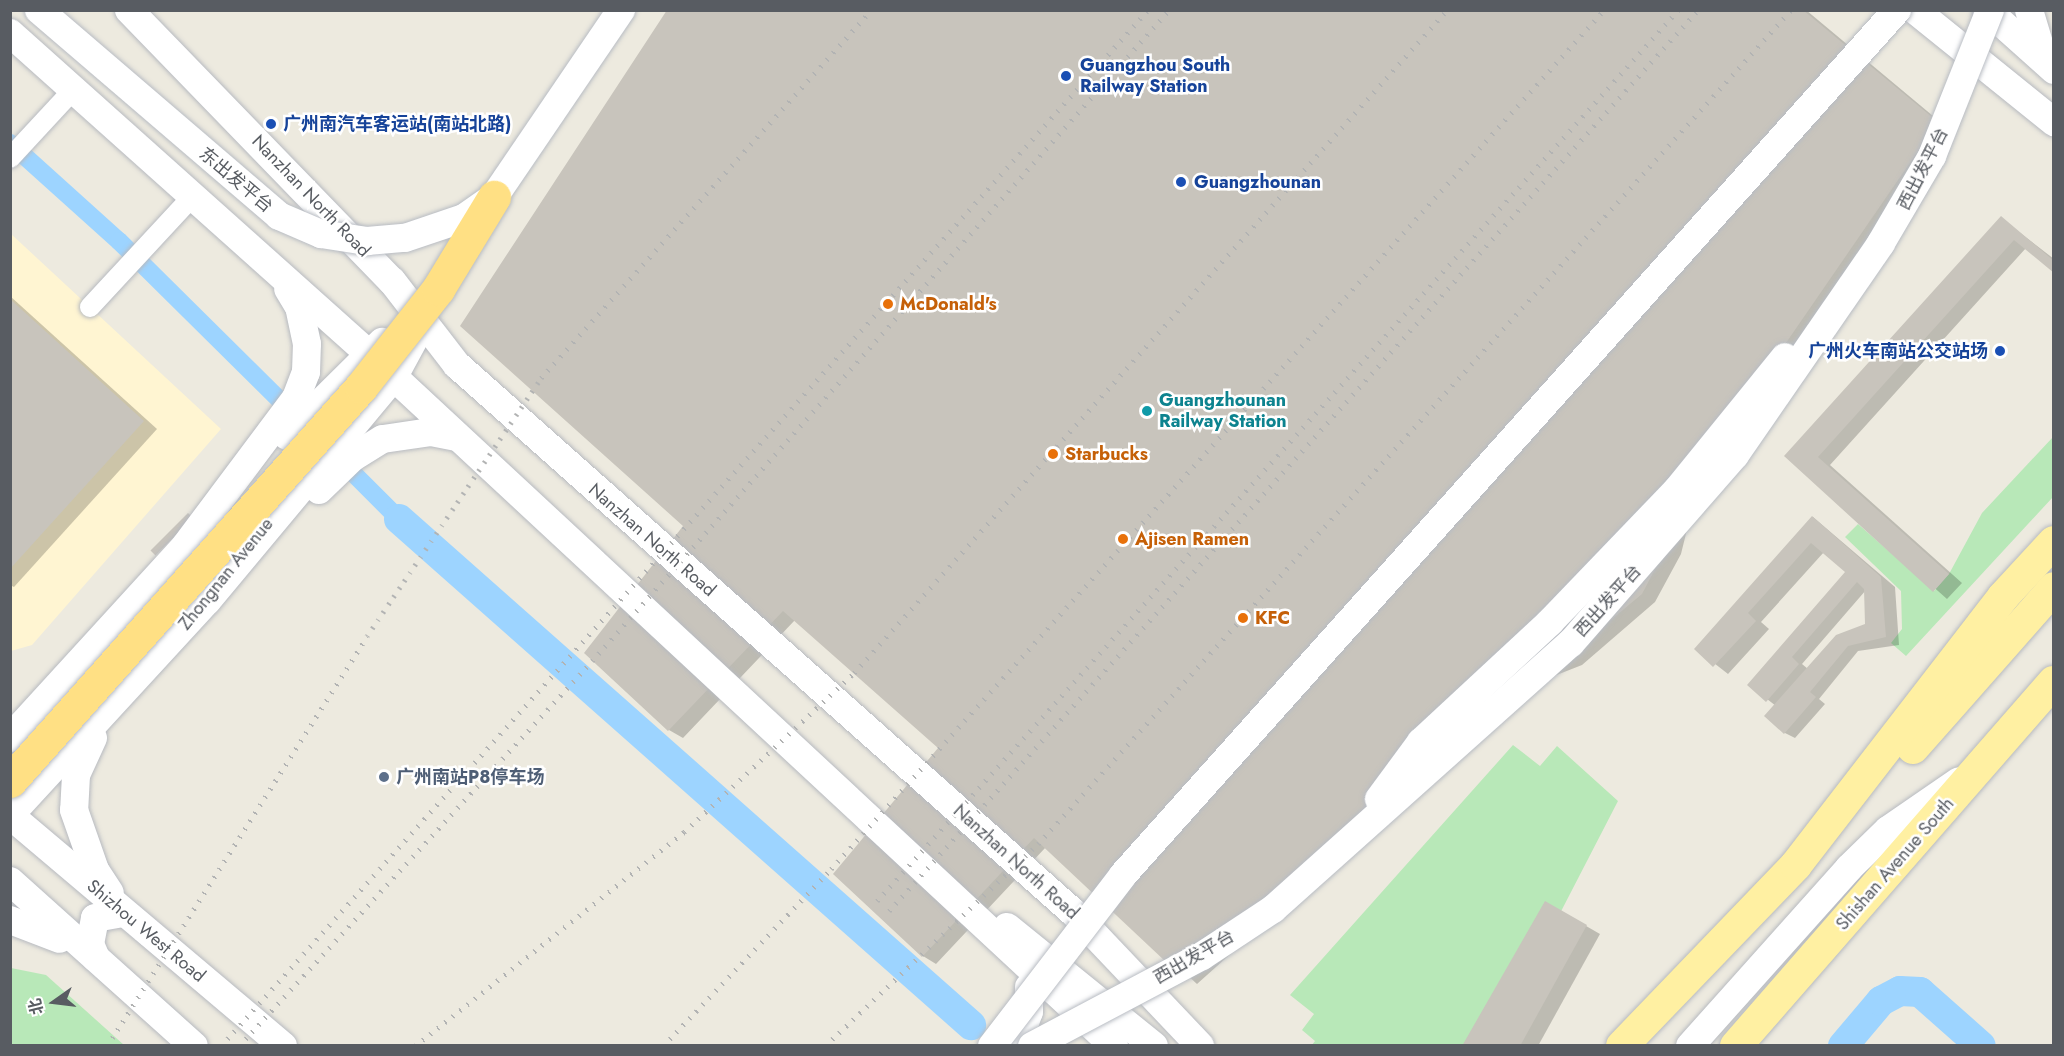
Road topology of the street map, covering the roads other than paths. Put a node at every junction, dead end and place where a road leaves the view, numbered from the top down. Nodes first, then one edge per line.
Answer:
1 (39, 10) edge
2 (129, 10) edge
3 (621, 10) edge
4 (1897, 10) edge
5 (1915, 10) edge
6 (1989, 10) edge
7 (2029, 10) edge
8 (10, 33) edge
9 (2049, 66) edge
10 (73, 90) junction
11 (2054, 122) edge
12 (10, 158) edge
13 (494, 197) junction
14 (191, 198) junction
15 (275, 270) junction
16 (90, 307) dead end
17 (424, 321) junction
18 (369, 354) junction
19 (393, 378) junction
20 (456, 437) junction
21 (272, 442) junction
22 (249, 477) junction
23 (309, 488) junction
24 (280, 508) junction
25 (2054, 542) edge
26 (186, 545) junction
27 (2054, 588) edge
28 (207, 602) junction
29 (2054, 682) edge
30 (114, 706) junction
31 (15, 730) edge
32 (1983, 765) junction
33 (10, 781) edge
34 (10, 815) edge
35 (894, 843) junction
36 (1796, 866) junction
37 (10, 881) edge
38 (122, 913) junction
39 (10, 920) edge
40 (999, 940) junction
41 (96, 958) junction
42 (282, 1044) edge
43 (194, 1046) edge
44 (992, 1046) edge
45 (1017, 1046) edge
46 (1032, 1046) edge
47 (1114, 1046) edge
48 (1154, 1046) edge
49 (1200, 1046) edge
50 (1622, 1046) edge
51 (1690, 1046) edge
52 (1736, 1046) edge

1 - 13 street, 东出发平台, bridge
2 - 17 street, Nanzhan North Road
3 - 13 street, 东出发平台, bridge
4 - 44 street, bridge
5 - 11 street
6 - 9 street
6 - 46 street, 西出发平台, bridge
7 - 9 street
8 - 10 street
10 - 12 street
10 - 14 street
13 - 33 highway, bridge
14 - 15 street
14 - 16 street
15 - 18 street
15 - 21 street
17 - 18 street
17 - 19 street, Zhongnan Avenue
17 - 49 street, Nanzhan North Road
18 - 19 street
18 - 21 street
19 - 20 street
19 - 23 street, Zhongnan Avenue
20 - 23 street
20 - 35 street
21 - 22 street
21 - 26 street
22 - 24 street
22 - 26 street
23 - 24 street, Zhongnan Avenue
23 - 28 street
24 - 28 street, Zhongnan Avenue
25 - 36 main road
26 - 31 street
27 - 36 main road
28 - 30 street, Zhongnan Avenue
29 - 32 main road, Shishan Avenue South
30 - 34 street, Zhongnan Avenue
30 - 38 street
32 - 51 street
32 - 52 main road, Shishan Avenue South
34 - 38 street, Shizhou West Road
35 - 40 street
35 - 48 street
36 - 50 main road
37 - 41 street
38 - 41 street
38 - 42 street, Shizhou West Road
39 - 41 street
40 - 45 street
40 - 47 street
41 - 43 street

